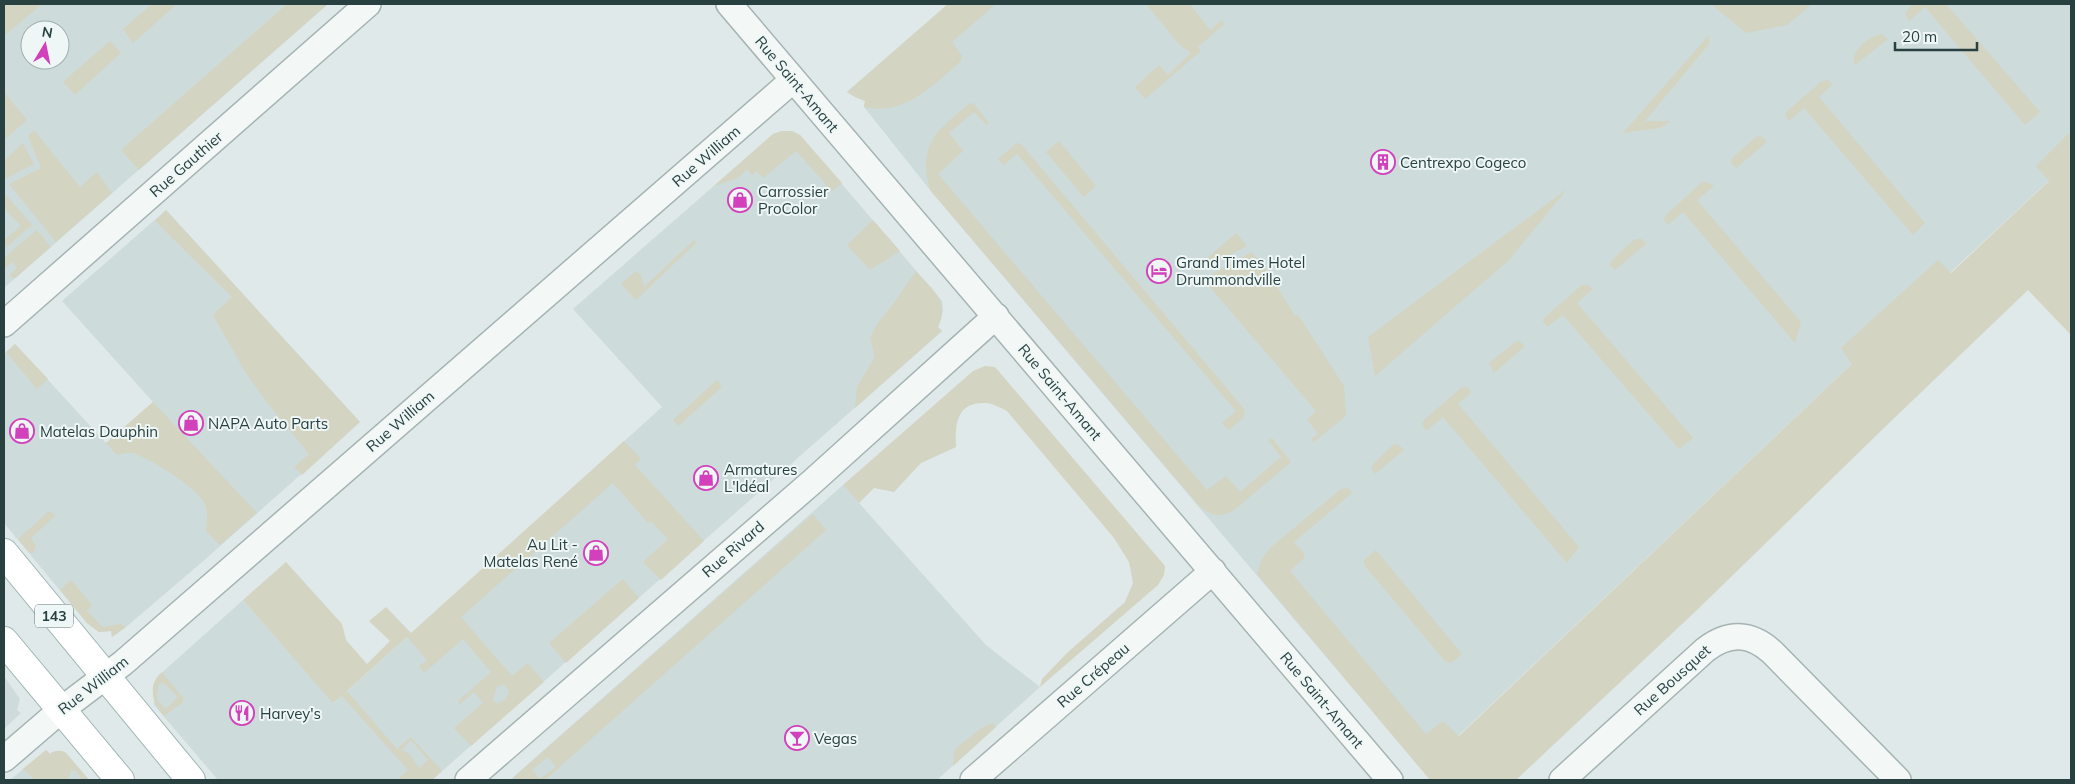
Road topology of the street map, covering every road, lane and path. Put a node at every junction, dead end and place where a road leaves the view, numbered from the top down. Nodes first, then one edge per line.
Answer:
1 (368, 4) edge
2 (730, 4) edge
3 (794, 80) junction
4 (996, 316) junction
5 (4, 324) edge
6 (4, 553) edge
7 (1213, 571) junction
8 (4, 641) edge
9 (105, 678) junction
10 (61, 710) junction
11 (4, 759) edge
12 (120, 780) edge
13 (191, 780) edge
14 (468, 780) edge
15 (973, 780) edge
16 (1390, 780) edge
17 (1562, 780) edge
18 (1898, 780) edge

1 - 5 street, Rue Gauthier
2 - 3 street, Rue Saint-Amant
3 - 4 street, Rue Saint-Amant
3 - 9 street, Rue William
4 - 7 street, Rue Saint-Amant
4 - 14 street, Rue Rivard
6 - 9 main road, 143
7 - 15 street, Rue Crépeau
7 - 16 street, Rue Saint-Amant
8 - 10 main road
9 - 10 street, Rue William
9 - 13 main road, 143
10 - 11 street, Rue William
10 - 12 main road
17 - 18 street, Rue Bousquet

